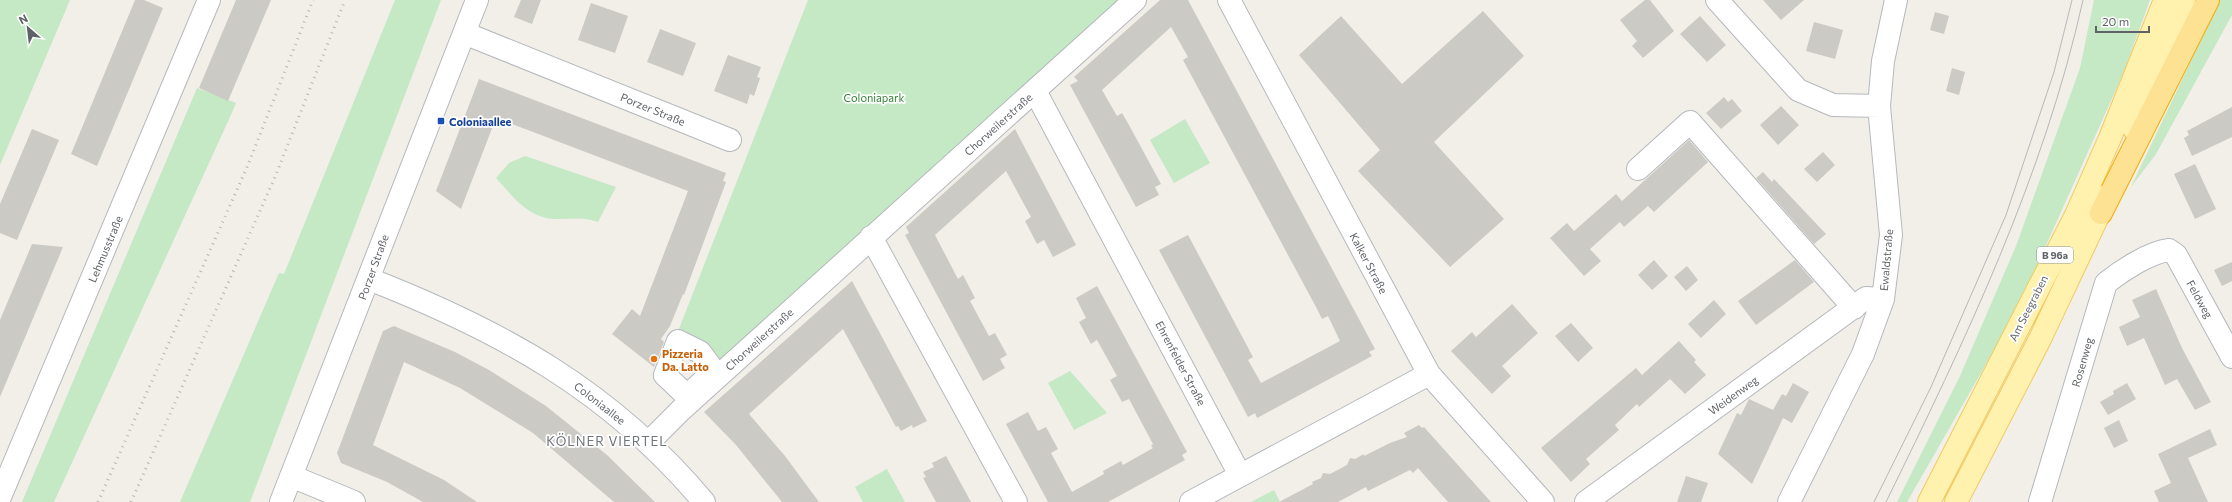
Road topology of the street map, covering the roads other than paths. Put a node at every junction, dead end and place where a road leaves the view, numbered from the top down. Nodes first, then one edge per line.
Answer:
1 (209, 0) edge
2 (477, 0) edge
3 (1135, 0) edge
4 (1229, 0) edge
5 (1717, 0) edge
6 (1896, 0) edge
7 (2165, 0) edge
8 (2184, 0) edge
9 (2208, 0) edge
10 (464, 33) junction
11 (1034, 91) junction
12 (1879, 106) junction
13 (730, 140) dead end
14 (1638, 169) dead end
15 (2101, 213) junction
16 (871, 237) junction
17 (1121, 250) joint
18 (2161, 251) joint
19 (369, 279) junction
20 (1883, 299) junction
21 (1854, 308) junction
22 (2232, 357) edge
23 (1429, 374) junction
24 (649, 442) junction
25 (1240, 475) junction
26 (291, 476) junction
27 (0, 497) edge
28 (281, 502) edge
29 (354, 502) edge
30 (704, 502) edge
31 (1016, 502) edge
32 (1191, 502) edge
33 (1543, 502) edge
34 (1586, 502) edge
35 (1789, 502) edge
36 (1929, 502) edge
37 (1956, 502) edge
38 (2040, 502) edge

1 - 27 street, Lehmusstraße
2 - 10 street, Porzer Straße
3 - 11 street, Chorweilerstraße
4 - 23 street, Kalker Straße
5 - 12 street
6 - 12 street, Ewaldstraße
7 - 36 main road, Am Seegraben / B 96a
8 - 15 main road, B 96a
9 - 15 highway
10 - 13 street, Porzer Straße
10 - 19 street, Porzer Straße
11 - 16 street, Chorweilerstraße
11 - 17 street, Chorweilerstraße
12 - 20 street, Ewaldstraße
14 - 21 street
15 - 37 main road, B 96a
16 - 24 street, Chorweilerstraße
16 - 31 street
17 - 25 street, Ehrenfelder Straße
18 - 22 street, Feldweg
18 - 38 street, Rosenweg
19 - 24 street, Coloniaallee
19 - 26 street, Porzer Straße
20 - 21 street, Weidenweg
20 - 35 street, Ewaldstraße
21 - 34 street, Weidenweg
23 - 25 street
23 - 33 street, Kalker Straße
24 - 30 street, Coloniaallee
25 - 32 street
26 - 28 street, Porzer Straße
26 - 29 street

